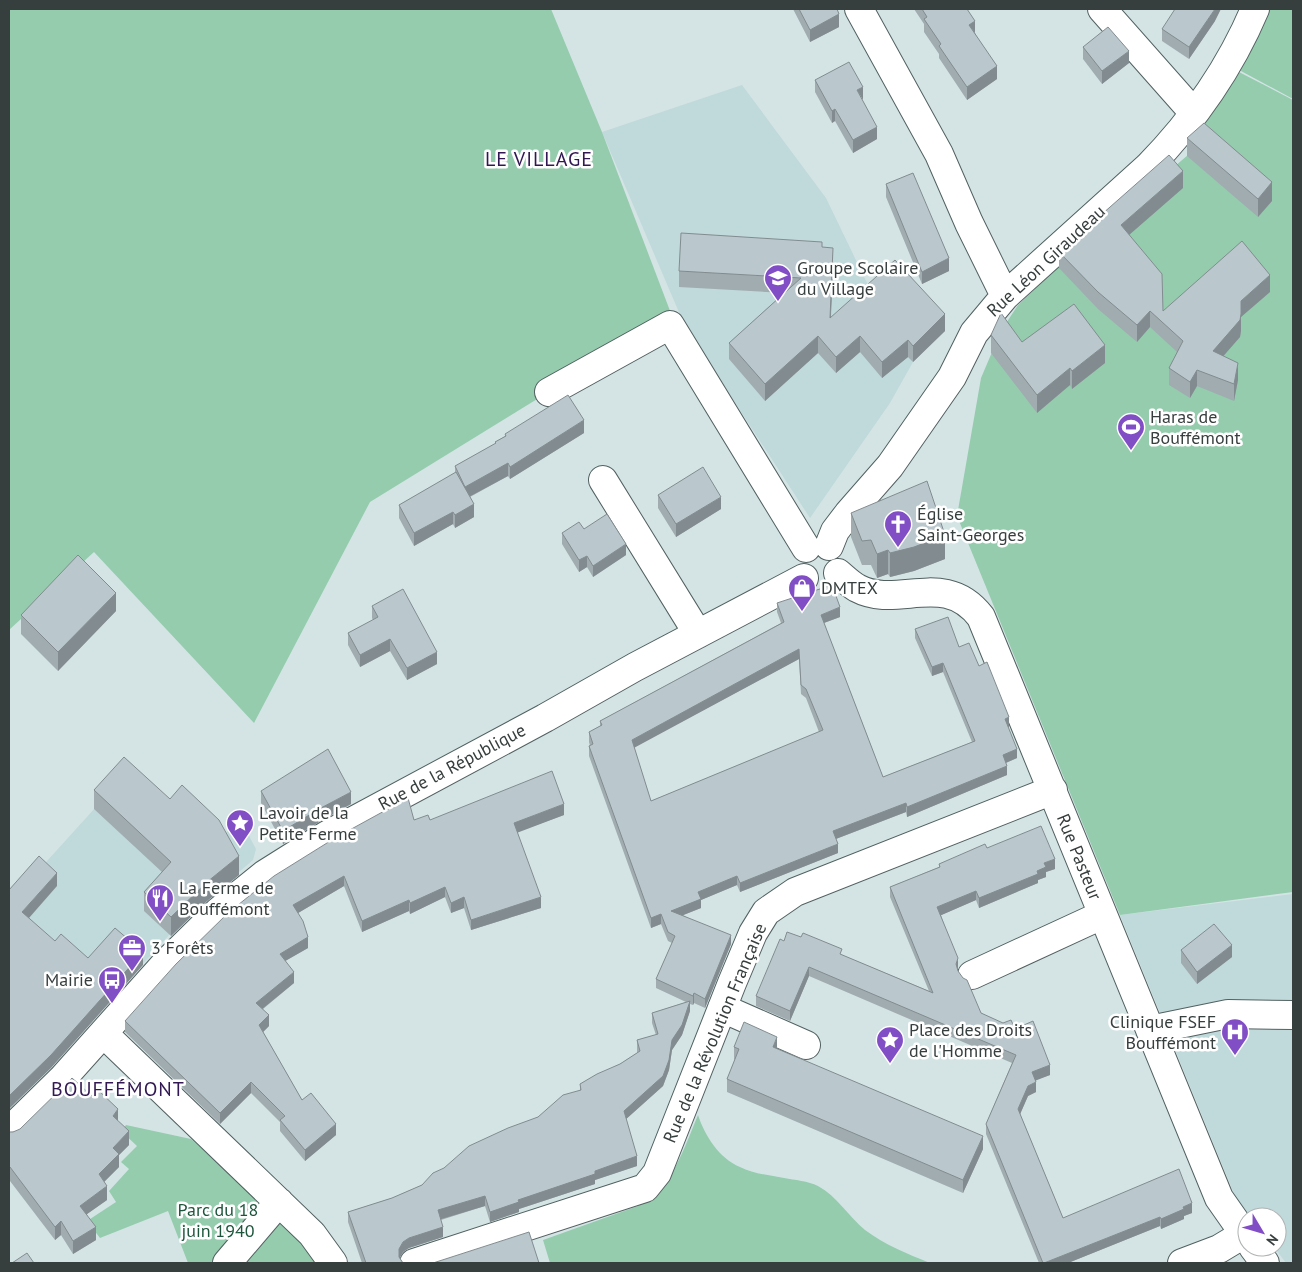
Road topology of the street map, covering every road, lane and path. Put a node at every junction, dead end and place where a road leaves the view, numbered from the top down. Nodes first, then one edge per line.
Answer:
1 (859, 9) edge
2 (1102, 9) edge
3 (1255, 9) edge
4 (1194, 113) junction
5 (1005, 296) junction
6 (549, 392) dead end
7 (603, 480) dead end
8 (818, 547) junction
9 (838, 573) junction
10 (804, 578) junction
11 (698, 634) junction
12 (1052, 790) junction
13 (1102, 916) junction
14 (972, 975) dead end
15 (722, 1008) junction
16 (1293, 1015) edge
17 (1150, 1030) junction
18 (104, 1034) junction
19 (806, 1044) dead end
20 (11, 1124) edge
21 (278, 1202) junction
22 (1237, 1224) edge
23 (1237, 1244) edge
24 (227, 1263) edge
25 (333, 1263) edge
26 (414, 1263) edge
27 (1182, 1263) edge

1 - 5 street
2 - 4 street
3 - 4 street, Rue Léon Giraudeau
4 - 5 street, Rue Léon Giraudeau
5 - 8 street, Rue Léon Giraudeau
6 - 8 street
7 - 11 street
8 - 9 street
8 - 10 street
9 - 10 street
9 - 12 street, Rue Pasteur
10 - 11 street, Rue de la République
11 - 18 street, Rue de la République
12 - 13 street, Rue Pasteur
12 - 15 street, Rue de la Révolution Française
13 - 14 street
13 - 17 street, Rue Pasteur
15 - 19 street
15 - 26 street, Rue de la Révolution Française
16 - 17 street
17 - 22 street, Rue Pasteur
18 - 20 street, Rue de la République
18 - 21 street
21 - 24 street
21 - 25 street
23 - 27 street

